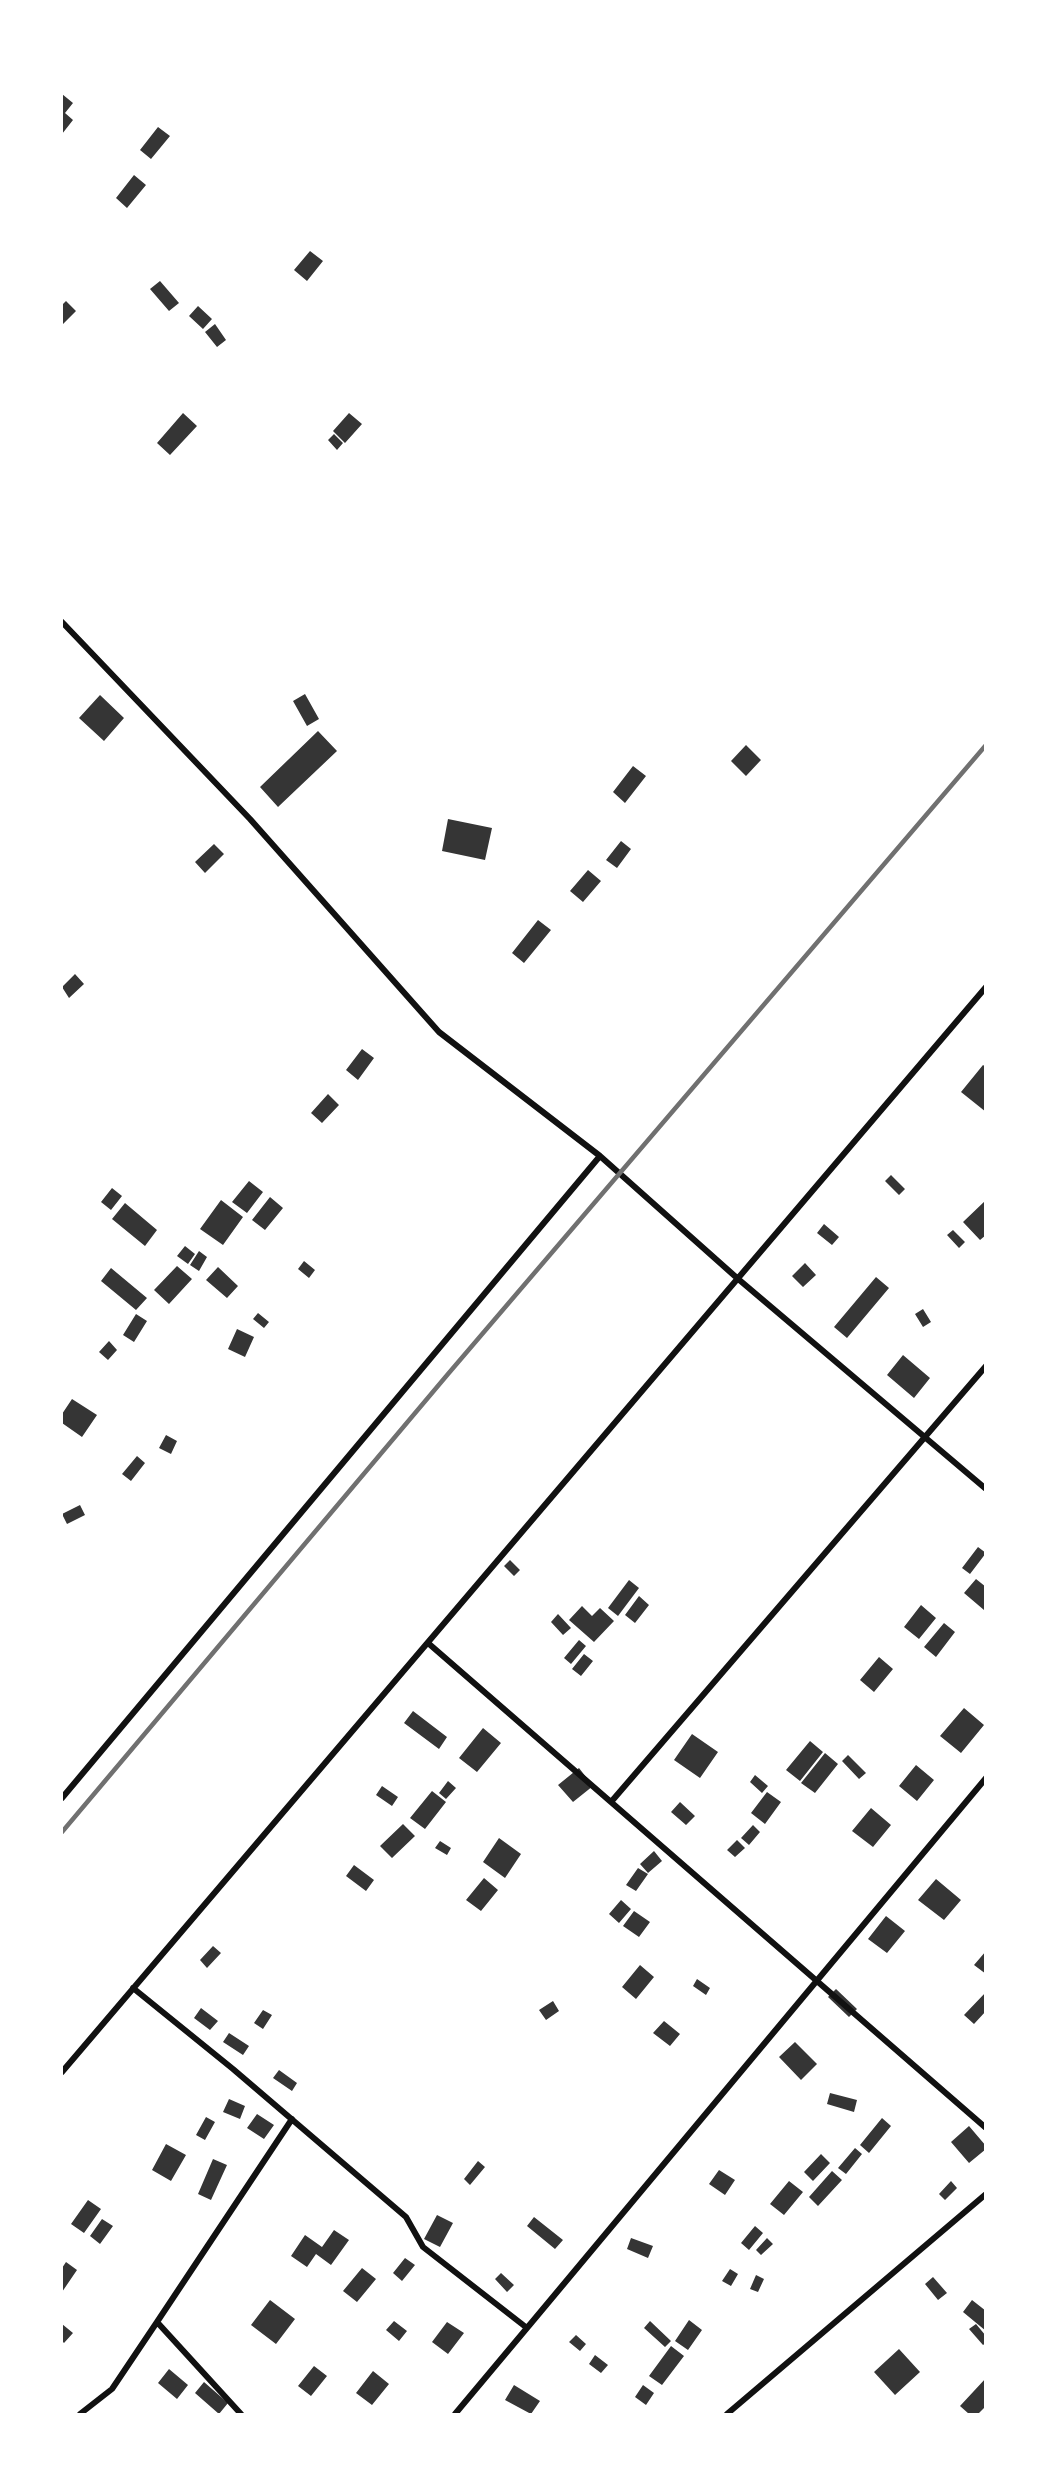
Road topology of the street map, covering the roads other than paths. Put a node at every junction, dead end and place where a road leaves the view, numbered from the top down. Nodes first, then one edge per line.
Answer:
1 (62, 622) edge
2 (986, 987) edge
3 (600, 1156) junction
4 (737, 1278) junction
5 (986, 1366) edge
6 (924, 1438) junction
7 (986, 1489) edge
8 (428, 1643) junction
9 (986, 1778) edge
10 (62, 1798) edge
11 (610, 1802) junction
12 (816, 1981) junction
13 (133, 1988) junction
14 (62, 2072) edge
15 (292, 2119) junction
16 (986, 2127) edge
17 (986, 2194) edge
18 (157, 2322) junction
19 (527, 2328) junction
20 (80, 2415) edge
21 (241, 2415) edge
22 (455, 2415) edge
23 (727, 2415) edge

1 - 3 street
2 - 4 street
3 - 4 street
3 - 10 street
4 - 6 street
4 - 8 street
5 - 6 street
6 - 7 street
6 - 11 street
8 - 11 street
8 - 13 street
9 - 12 street
11 - 12 street
12 - 16 street
12 - 19 street
13 - 14 street
13 - 15 street
15 - 18 street
15 - 19 street
17 - 23 street
18 - 20 street
18 - 21 street
19 - 22 street

